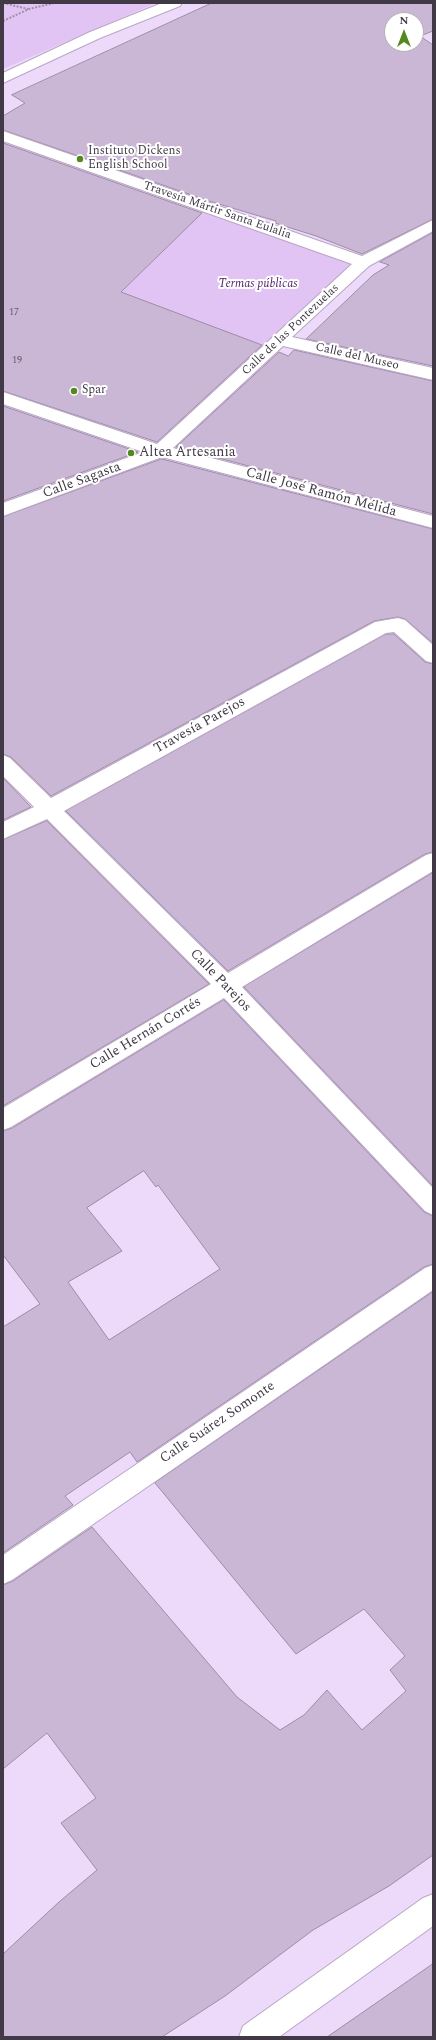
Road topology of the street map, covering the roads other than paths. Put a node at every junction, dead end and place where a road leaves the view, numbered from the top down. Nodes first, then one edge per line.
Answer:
1 (175, 3) edge
2 (3, 79) edge
3 (3, 136) edge
4 (433, 225) edge
5 (417, 234) junction
6 (433, 238) edge
7 (363, 262) junction
8 (280, 340) junction
9 (433, 374) edge
10 (3, 398) edge
11 (160, 451) junction
12 (3, 510) edge
13 (433, 522) edge
14 (433, 656) edge
15 (3, 763) edge
16 (49, 809) junction
17 (3, 831) edge
18 (433, 861) edge
19 (226, 986) junction
20 (3, 1120) edge
21 (433, 1204) edge
22 (433, 1276) edge
23 (3, 1571) edge
24 (433, 1908) edge
25 (254, 2037) edge

1 - 2 street
3 - 7 street, Travesía Mártir Santa Eulalia
4 - 5 street, Calle de las Pontezuelas
5 - 6 street
5 - 7 street, Calle de las Pontezuelas
7 - 8 street, Calle de las Pontezuelas
8 - 9 street, Calle del Museo
8 - 11 street, Calle de las Pontezuelas
10 - 11 street, Calle José Ramón Mélida
11 - 12 street, Calle Sagasta
11 - 13 street, Calle José Ramón Mélida
14 - 16 street, Travesía Parejos
15 - 16 street, Calle Parejos
16 - 17 street, Travesía Parejos
16 - 19 street, Calle Parejos
18 - 19 street, Calle Hernán Cortés
19 - 20 street, Calle Hernán Cortés
19 - 21 street, Calle Parejos
22 - 23 street, Calle Suárez Somonte
24 - 25 street

